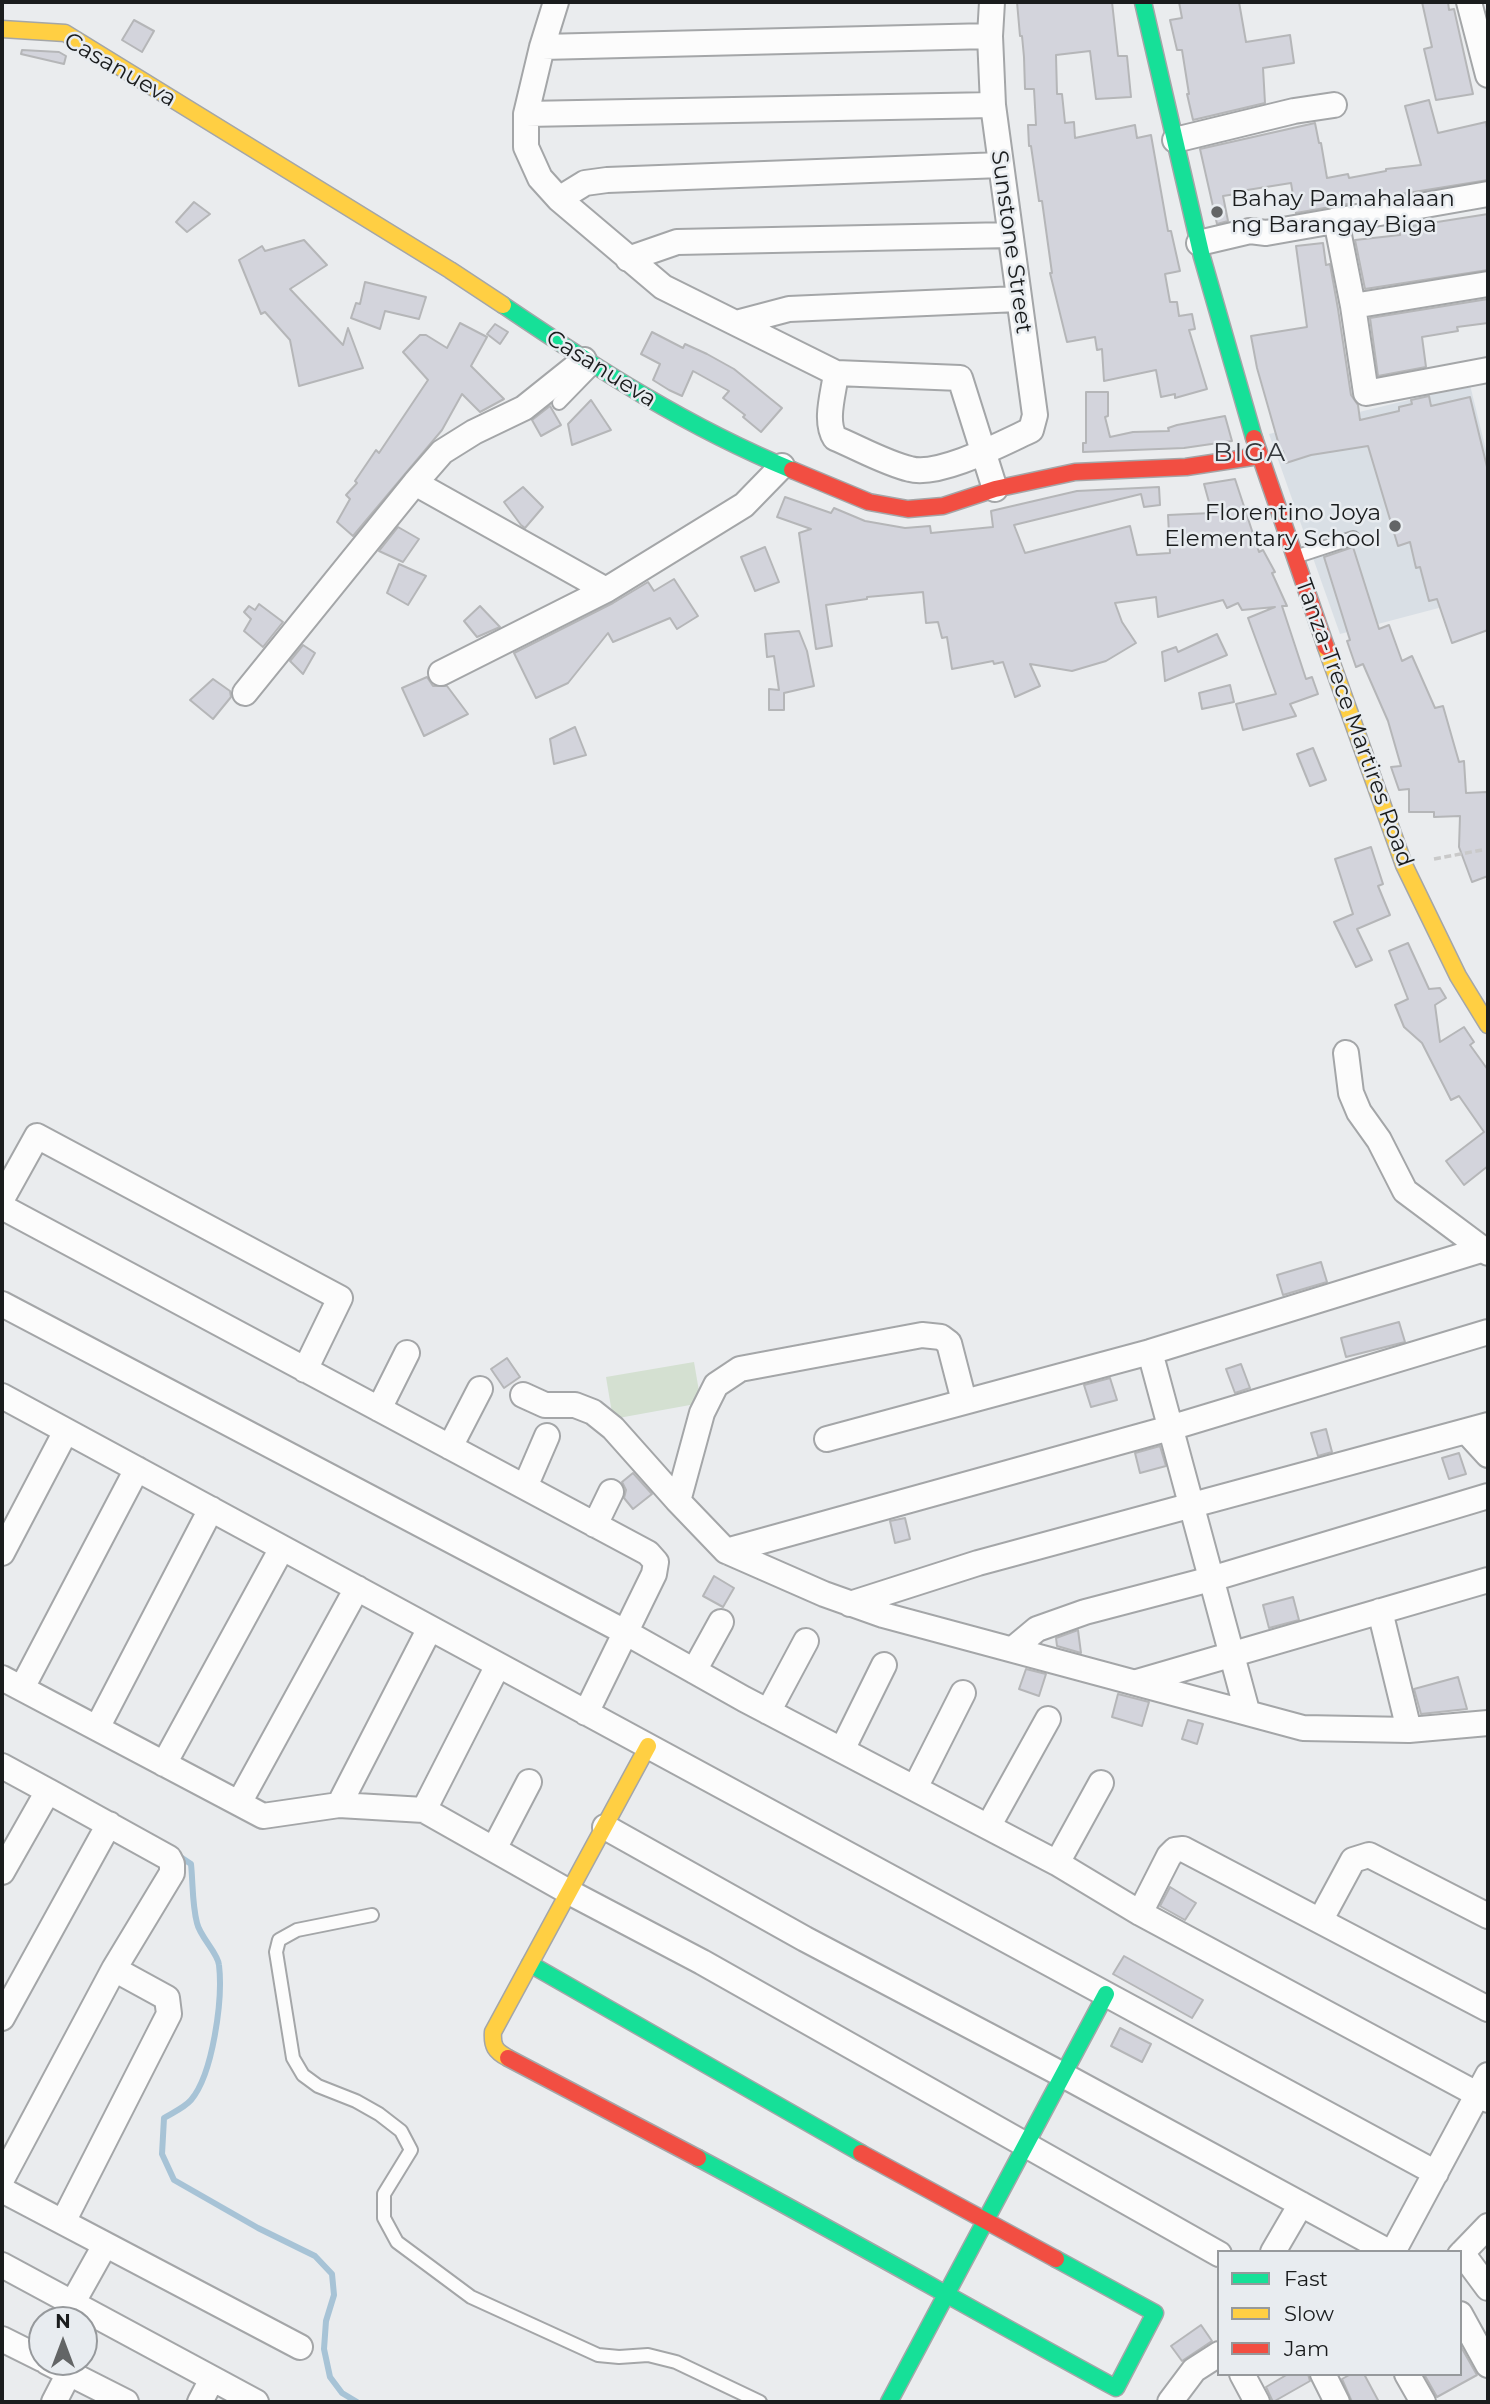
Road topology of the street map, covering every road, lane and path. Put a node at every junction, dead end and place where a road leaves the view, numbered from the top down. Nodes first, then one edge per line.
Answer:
1 (556, 2) edge
2 (992, 2) edge
3 (1143, 2) edge
4 (1469, 2) edge
5 (2, 29) edge
6 (990, 36) junction
7 (542, 47) junction
8 (1488, 75) edge
9 (993, 105) junction
10 (1334, 105) dead end
11 (526, 114) junction
12 (1175, 140) junction
13 (1001, 165) junction
14 (1488, 194) edge
15 (559, 199) junction
16 (1336, 220) junction
17 (1010, 234) junction
18 (1200, 250) junction
19 (628, 259) junction
20 (1488, 284) edge
21 (1018, 299) junction
22 (1353, 306) junction
23 (736, 323) junction
24 (589, 364) junction
25 (836, 373) junction
26 (1486, 377) edge
27 (559, 403) dead end
28 (984, 451) junction
29 (1259, 456) junction
30 (782, 466) junction
31 (415, 483) junction
32 (995, 489) junction
33 (1353, 538) dead end
34 (1294, 557) junction
35 (606, 590) junction
36 (441, 673) dead end
37 (245, 693) dead end
38 (1482, 850) dead end
39 (1404, 865) junction
40 (1488, 1025) edge
41 (1346, 1053) dead end
42 (2, 1199) edge
43 (2, 1207) edge
44 (1486, 1251) edge
45 (2, 1304) edge
46 (1488, 1332) edge
47 (1150, 1352) junction
48 (407, 1353) dead end
49 (305, 1370) junction
50 (480, 1389) dead end
51 (523, 1395) dead end
52 (2, 1396) edge
53 (964, 1402) junction
54 (379, 1409) junction
55 (1170, 1428) junction
56 (1477, 1428) edge
57 (66, 1431) junction
58 (547, 1436) dead end
59 (827, 1439) dead end
60 (450, 1447) junction
61 (1488, 1455) edge
62 (137, 1469) junction
63 (525, 1487) junction
64 (611, 1492) dead end
65 (1488, 1496) edge
66 (678, 1501) junction
67 (1191, 1506) junction
68 (211, 1509) junction
69 (595, 1525) junction
70 (282, 1548) junction
71 (726, 1551) junction
72 (2, 1553) edge
73 (1212, 1579) junction
74 (1488, 1580) edge
75 (357, 1588) junction
76 (850, 1604) junction
77 (1380, 1611) junction
78 (721, 1622) dead end
79 (430, 1628) junction
80 (625, 1632) junction
81 (806, 1641) dead end
82 (1013, 1649) junction
83 (1231, 1654) junction
84 (498, 1665) junction
85 (884, 1665) dead end
86 (694, 1671) junction
87 (1136, 1682) junction
88 (12, 1683) edge
89 (962, 1693) dead end
90 (768, 1712) junction
91 (1247, 1712) junction
92 (586, 1713) junction
93 (1048, 1719) dead end
94 (1488, 1723) edge
95 (97, 1728) junction
96 (1409, 1730) junction
97 (648, 1746) junction
98 (842, 1750) junction
99 (164, 1764) junction
100 (2, 1766) edge
101 (529, 1782) dead end
102 (1101, 1783) dead end
103 (915, 1788) junction
104 (48, 1791) junction
105 (239, 1803) junction
106 (339, 1805) junction
107 (424, 1810) junction
108 (109, 1824) junction
109 (605, 1826) junction
110 (988, 1827) junction
111 (494, 1849) junction
112 (1057, 1863) junction
113 (2, 1872) edge
114 (569, 1892) junction
115 (1140, 1913) junction
116 (372, 1915) dead end
117 (1488, 1916) edge
118 (1321, 1921) junction
119 (530, 1965) junction
120 (114, 1969) junction
121 (1106, 1994) junction
122 (1488, 2009) edge
123 (2, 2018) edge
124 (1063, 2075) junction
125 (1485, 2090) edge
126 (1026, 2145) junction
127 (1436, 2172) junction
128 (2, 2179) edge
129 (2, 2190) edge
130 (1301, 2204) junction
131 (62, 2222) junction
132 (985, 2222) junction
133 (1488, 2226) edge
134 (105, 2245) junction
135 (1274, 2250) edge
136 (1387, 2250) edge
137 (1392, 2250) edge
138 (1217, 2253) edge
139 (1462, 2253) edge
140 (1462, 2255) edge
141 (2, 2266) edge
142 (1488, 2288) edge
143 (946, 2296) junction
144 (72, 2304) junction
145 (1462, 2318) edge
146 (2, 2339) edge
147 (300, 2347) dead end
148 (28, 2352) edge
149 (1217, 2355) edge
150 (1488, 2365) edge
151 (57, 2376) edge
152 (75, 2376) edge
153 (1243, 2376) edge
154 (1324, 2376) edge
155 (1408, 2376) edge
156 (212, 2379) junction
157 (1173, 2400) edge
158 (54, 2402) edge
159 (126, 2402) edge
160 (200, 2402) edge
161 (256, 2402) edge
162 (760, 2402) edge
163 (889, 2402) edge
164 (1257, 2402) edge
165 (1337, 2402) edge
166 (1423, 2402) edge

1 - 7 street
2 - 6 street, Sunstone Street
3 - 12 street, Tanza-Trece Martires Road
4 - 8 street
5 - 24 street, Casanueva
6 - 7 street
6 - 9 street, Sunstone Street
7 - 11 street
9 - 11 street
9 - 13 street, Sunstone Street
10 - 12 street
11 - 15 street
12 - 18 street, Tanza-Trece Martires Road
13 - 15 street
13 - 17 street, Sunstone Street
14 - 16 street
15 - 19 street
16 - 18 street
16 - 22 street
17 - 19 street
17 - 21 street, Sunstone Street
18 - 29 street, Tanza-Trece Martires Road
19 - 23 street
20 - 22 street
21 - 23 street
21 - 28 street, Sunstone Street
22 - 26 street
23 - 25 street
24 - 27 lane
24 - 30 street, Casanueva
24 - 31 street
25 - 28 street
25 - 28 street
28 - 32 street
29 - 32 street, Casanueva
29 - 34 street, Tanza-Trece Martires Road
30 - 32 street, Casanueva
30 - 35 street
31 - 35 street
31 - 37 street
33 - 34 lane
34 - 39 street, Tanza-Trece Martires Road
35 - 36 street
38 - 39 path
39 - 40 street, Tanza-Trece Martires Road
41 - 44 street
42 - 49 street
43 - 49 street
44 - 47 street
45 - 80 street
46 - 55 street
47 - 53 street
47 - 55 street
48 - 54 street
49 - 54 street
50 - 60 street
51 - 66 street
52 - 57 street
53 - 59 street
53 - 66 street
54 - 60 street
55 - 67 street
55 - 71 street
56 - 61 street
56 - 67 street
57 - 62 street
57 - 72 street
58 - 63 street
60 - 63 street
62 - 68 street
62 - 88 street
63 - 69 street
64 - 69 street
65 - 73 street
66 - 71 street
67 - 73 street
67 - 76 street
68 - 70 street
68 - 95 street
69 - 80 street
70 - 75 street
70 - 99 street
71 - 76 street
73 - 82 street
73 - 83 street
74 - 77 street
75 - 79 street
75 - 105 street
76 - 82 street
77 - 83 street
77 - 96 street
78 - 86 street
79 - 84 street
79 - 106 street
80 - 86 street
80 - 92 street
81 - 90 street
82 - 87 street
83 - 87 street
83 - 91 street
84 - 92 street
84 - 107 street
85 - 98 street
86 - 90 street
87 - 91 street
88 - 95 street
89 - 103 street
90 - 98 street
91 - 96 street
92 - 97 street
93 - 110 street
94 - 96 street
95 - 99 street
97 - 109 street
97 - 121 street
98 - 103 street
99 - 105 street
100 - 104 street
101 - 111 street
102 - 112 street
103 - 110 street
104 - 108 street
104 - 113 street
105 - 106 street
106 - 107 street
107 - 111 street
108 - 120 street
108 - 123 street
109 - 114 street
109 - 124 street
110 - 112 street
111 - 114 street
112 - 115 street
114 - 119 street
114 - 126 street
115 - 118 street
115 - 125 street
116 - 162 lane
117 - 118 street
118 - 122 street
119 - 132 street
119 - 143 street
120 - 128 street
120 - 131 street
121 - 124 street
121 - 127 street
124 - 126 street
124 - 130 street
125 - 127 street
126 - 132 street
126 - 138 street
127 - 137 street
129 - 131 street
130 - 135 street
130 - 136 street
131 - 134 street
132 - 143 street
132 - 143 street
133 - 139 street
134 - 144 street
134 - 147 street
140 - 142 street
141 - 144 street
143 - 163 street
144 - 156 street
145 - 150 street
146 - 148 street
149 - 157 street
151 - 158 street
152 - 159 street
153 - 164 street
154 - 165 street
155 - 166 street
156 - 160 street
156 - 161 street

